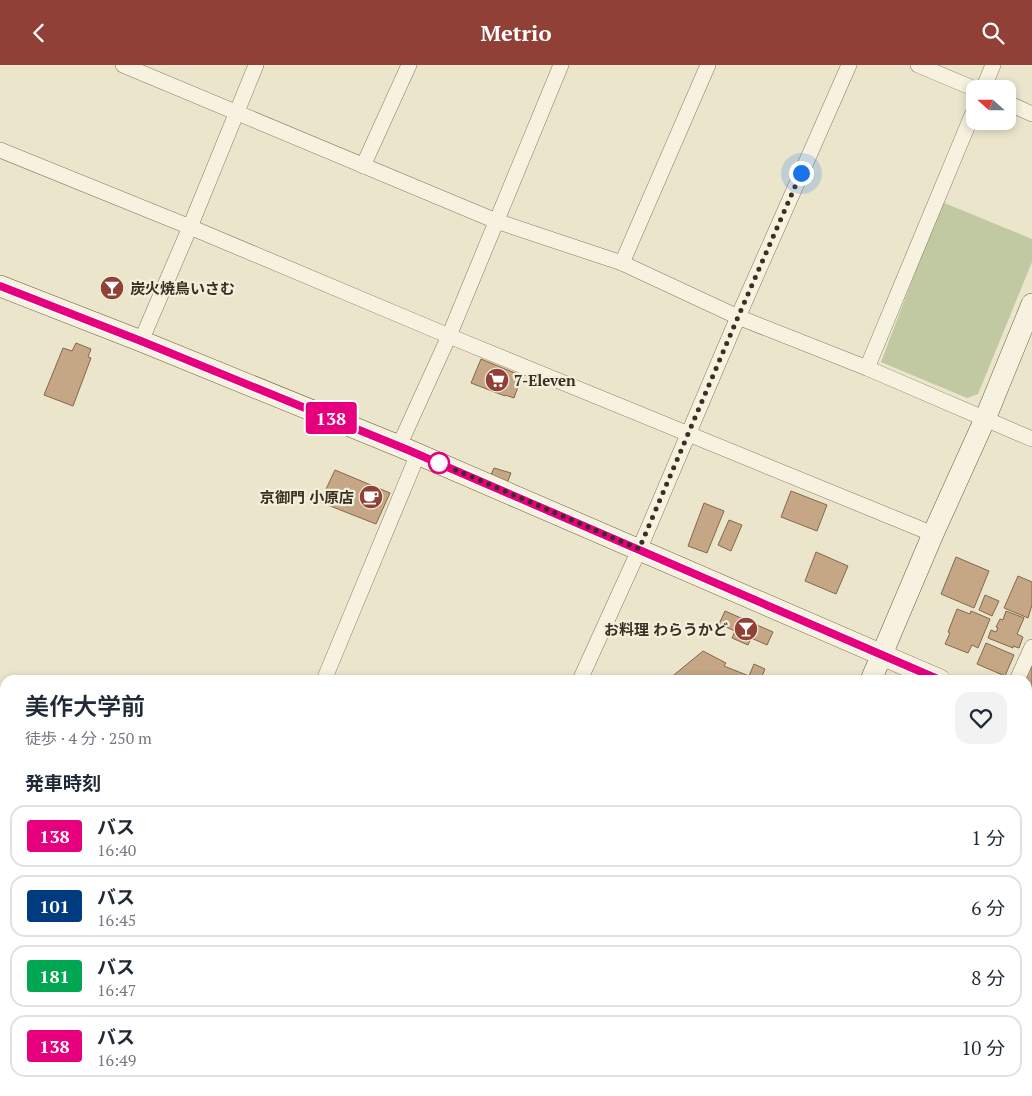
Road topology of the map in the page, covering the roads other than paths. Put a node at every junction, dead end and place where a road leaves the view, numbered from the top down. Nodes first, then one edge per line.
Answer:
1 (123, 65) edge
2 (256, 65) edge
3 (409, 65) edge
4 (561, 65) edge
5 (708, 65) edge
6 (849, 65) edge
7 (918, 65) edge
8 (993, 65) edge
9 (987, 80) edge
10 (966, 85) edge
11 (1016, 107) edge
12 (237, 112) junction
13 (1032, 114) edge
14 (966, 130) edge
15 (0, 150) edge
16 (363, 166) junction
17 (496, 221) junction
18 (190, 227) junction
19 (622, 263) junction
20 (0, 286) edge
21 (1032, 305) edge
22 (738, 317) junction
23 (449, 336) junction
24 (141, 341) junction
25 (867, 367) junction
26 (985, 419) junction
27 (688, 434) junction
28 (1032, 439) edge
29 (408, 450) junction
30 (933, 534) junction
31 (639, 549) junction
32 (1032, 647) edge
33 (881, 655) junction
34 (326, 675) edge
35 (582, 675) edge
36 (873, 675) edge
37 (928, 675) edge
38 (1019, 675) edge

1 - 12 street
2 - 12 street
3 - 16 street
4 - 17 street
5 - 19 street
6 - 22 street
7 - 10 street
8 - 9 street
11 - 13 street
12 - 16 street
12 - 18 street
14 - 25 street
15 - 18 street
16 - 17 street
17 - 19 street
17 - 23 street
18 - 23 street
18 - 24 street
19 - 22 street
20 - 24 street
21 - 26 street
22 - 25 street
22 - 27 street
23 - 27 street
23 - 29 street
24 - 29 street
25 - 26 street
26 - 28 street
26 - 30 street
27 - 30 street
27 - 31 street
29 - 31 street
29 - 34 street
30 - 33 street
31 - 33 street
31 - 35 street
32 - 38 street
33 - 36 street
33 - 37 street

